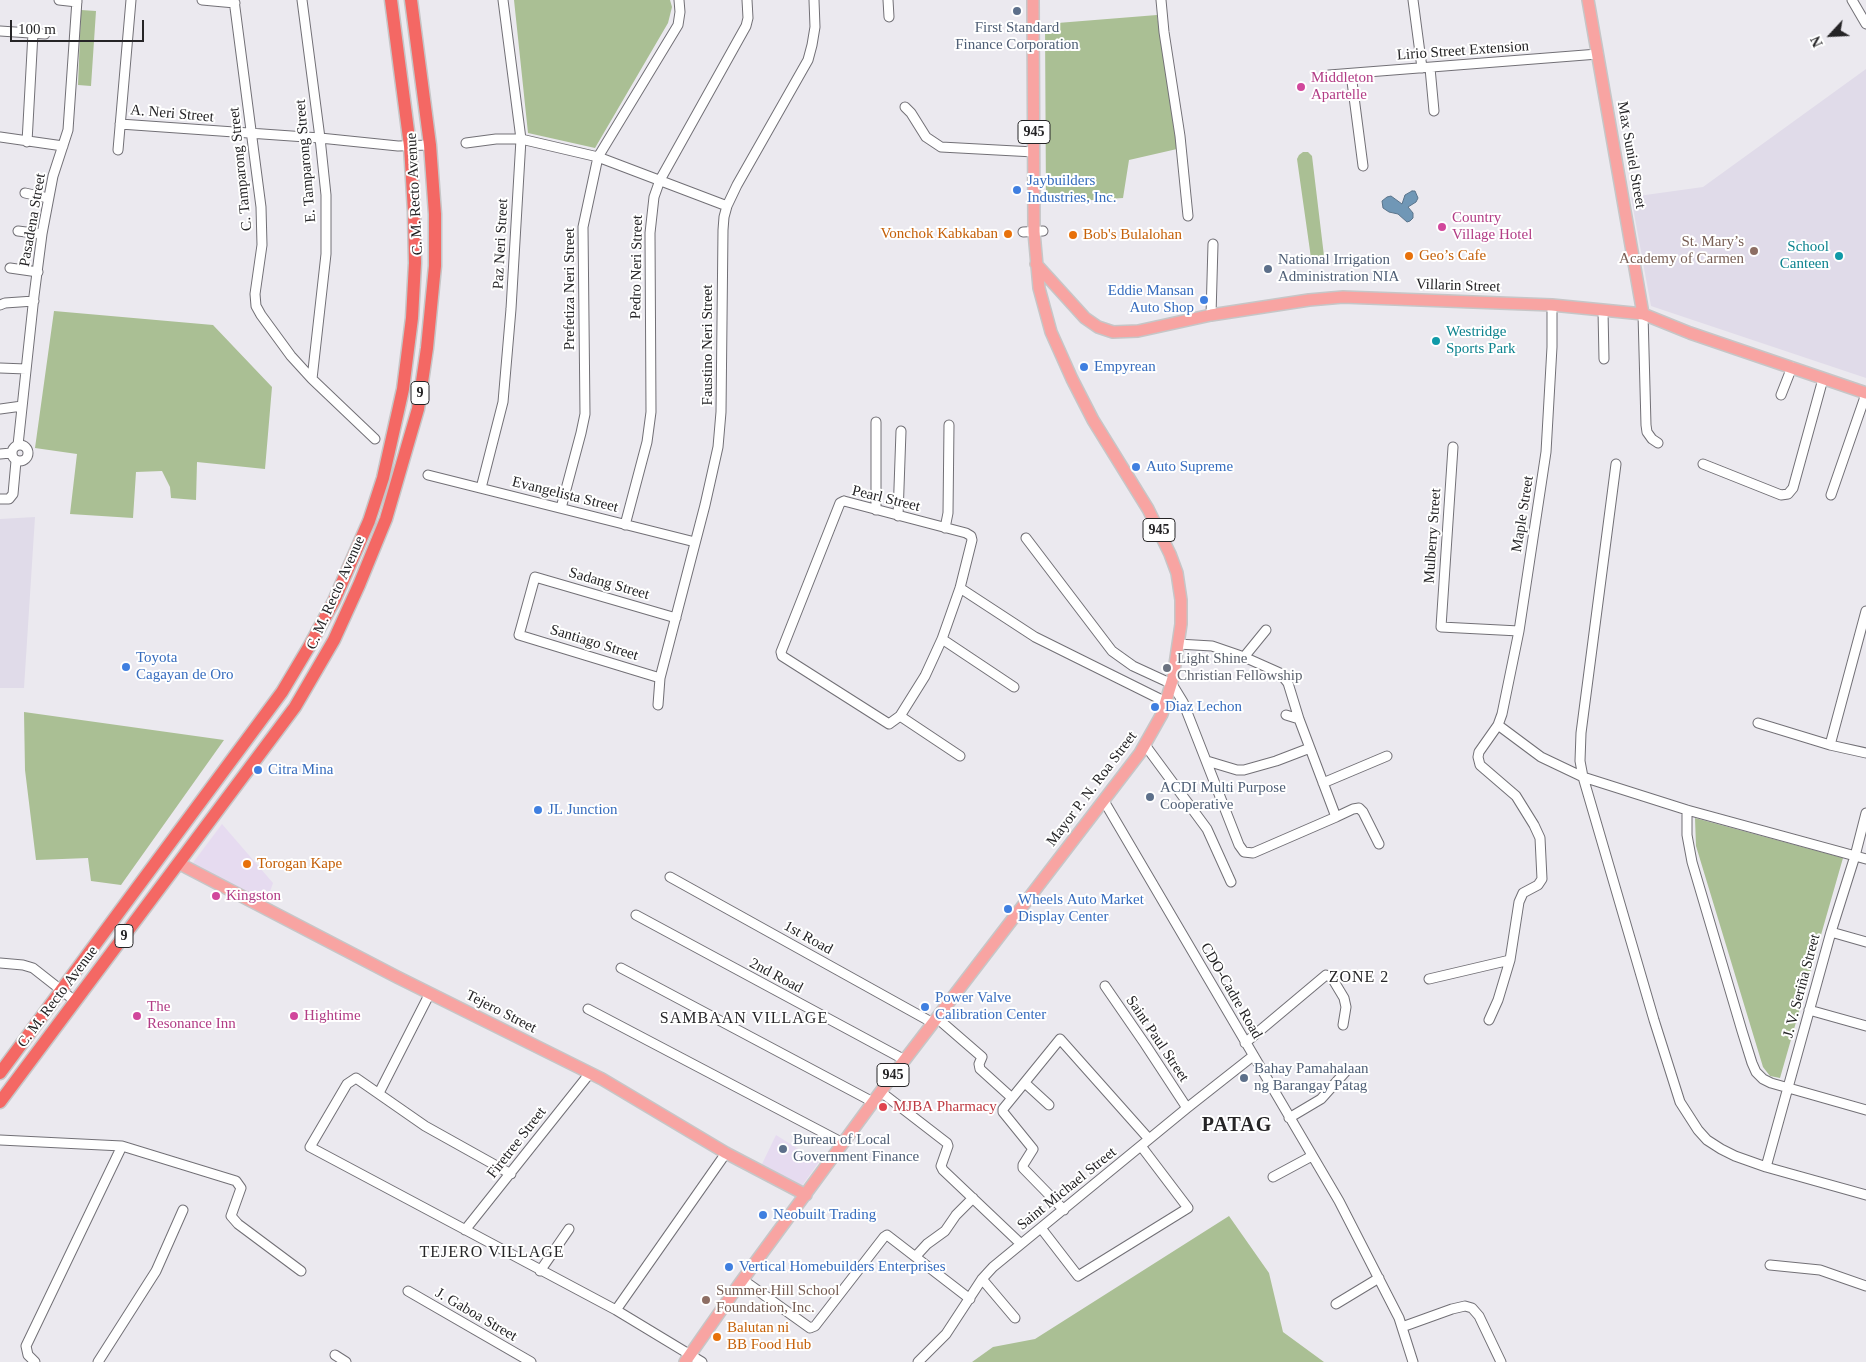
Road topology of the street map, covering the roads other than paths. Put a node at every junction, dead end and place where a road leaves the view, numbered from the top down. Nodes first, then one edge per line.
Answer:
1 (59, 0) edge
2 (131, 0) edge
3 (202, 0) edge
4 (302, 0) edge
5 (392, 0) edge
6 (411, 0) edge
7 (503, 0) edge
8 (679, 0) edge
9 (747, 0) edge
10 (814, 0) edge
11 (888, 0) edge
12 (1033, 0) edge
13 (1161, 0) edge
14 (1412, 0) edge
15 (1588, 0) edge
16 (1852, 0) edge
17 (77, 1) edge
18 (235, 2) edge
19 (889, 17) dead end
20 (1866, 24) edge
21 (0, 31) edge
22 (33, 33) junction
23 (45, 34) dead end
24 (1598, 54) junction
25 (1426, 68) junction
26 (1351, 74) junction
27 (1329, 75) dead end
28 (905, 107) dead end
29 (1434, 111) dead end
30 (120, 124) junction
31 (251, 134) junction
32 (0, 137) edge
33 (320, 138) junction
34 (521, 139) junction
35 (26, 142) junction
36 (466, 143) dead end
37 (63, 146) junction
38 (410, 146) junction
39 (430, 146) junction
40 (118, 150) dead end
41 (1034, 152) junction
42 (598, 157) junction
43 (1363, 166) dead end
44 (660, 180) junction
45 (25, 193) dead end
46 (48, 198) junction
47 (727, 206) junction
48 (1188, 216) dead end
49 (18, 231) dead end
50 (42, 234) junction
51 (1213, 244) dead end
52 (1036, 264) junction
53 (10, 268) dead end
54 (38, 272) junction
55 (34, 301) junction
56 (1552, 305) junction
57 (0, 306) edge
58 (1603, 311) junction
59 (1643, 314) junction
60 (1211, 316) junction
61 (1604, 359) dead end
62 (1792, 367) junction
63 (0, 368) edge
64 (26, 369) junction
65 (1823, 378) junction
66 (312, 379) junction
67 (1866, 393) edge
68 (1781, 395) dead end
69 (22, 406) junction
70 (0, 409) edge
71 (876, 422) dead end
72 (949, 426) dead end
73 (901, 431) dead end
74 (375, 439) dead end
75 (1658, 443) dead end
76 (18, 445) junction
77 (1453, 447) dead end
78 (0, 454) edge
79 (388, 454) junction
80 (14, 457) junction
81 (405, 457) junction
82 (1616, 464) dead end
83 (1703, 464) dead end
84 (428, 475) dead end
85 (481, 488) junction
86 (1831, 495) dead end
87 (0, 499) edge
88 (561, 508) junction
89 (876, 510) junction
90 (898, 516) junction
91 (625, 525) junction
92 (945, 528) junction
93 (1026, 538) dead end
94 (695, 542) junction
95 (960, 588) junction
96 (1866, 611) edge
97 (676, 618) junction
98 (1266, 630) dead end
99 (1519, 631) junction
100 (519, 635) joint
101 (942, 639) junction
102 (1178, 644) junction
103 (1244, 656) junction
104 (660, 678) junction
105 (1172, 684) junction
106 (1014, 688) dead end
107 (1166, 702) junction
108 (658, 705) dead end
109 (1286, 715) dead end
110 (900, 716) junction
111 (1299, 719) junction
112 (1758, 723) dead end
113 (1498, 725) junction
114 (247, 741) junction
115 (1145, 745) junction
116 (1830, 745) junction
117 (1310, 748) junction
118 (263, 753) junction
119 (1866, 753) edge
120 (960, 756) dead end
121 (1387, 756) dead end
122 (233, 760) junction
123 (1207, 762) junction
124 (249, 771) junction
125 (1583, 777) junction
126 (1323, 783) junction
127 (1104, 801) junction
128 (1687, 810) junction
129 (1866, 813) edge
130 (1336, 817) junction
131 (1379, 844) dead end
132 (1855, 856) junction
133 (1866, 859) edge
134 (180, 864) junction
135 (670, 877) dead end
136 (1231, 882) dead end
137 (636, 915) dead end
138 (1830, 932) junction
139 (1866, 942) edge
140 (1510, 960) junction
141 (0, 963) edge
142 (621, 968) dead end
143 (1429, 979) dead end
144 (1105, 986) dead end
145 (62, 990) junction
146 (430, 993) junction
147 (75, 1001) junction
148 (588, 1009) dead end
149 (1809, 1010) junction
150 (935, 1020) junction
151 (1489, 1020) dead end
152 (1343, 1025) dead end
153 (1866, 1026) edge
154 (1245, 1044) junction
155 (1253, 1056) junction
156 (905, 1060) junction
157 (1348, 1070) dead end
158 (0, 1073) edge
159 (590, 1074) junction
160 (1025, 1083) junction
161 (1788, 1088) junction
162 (881, 1092) junction
163 (379, 1093) junction
164 (1012, 1098) junction
165 (0, 1102) edge
166 (873, 1102) junction
167 (1049, 1104) dead end
168 (1187, 1108) junction
169 (1866, 1110) edge
170 (1290, 1118) junction
171 (1149, 1139) junction
172 (0, 1140) edge
173 (843, 1143) junction
174 (122, 1146) junction
175 (1141, 1146) junction
176 (726, 1153) junction
177 (1312, 1156) junction
178 (1766, 1167) junction
179 (511, 1174) junction
180 (1273, 1177) dead end
181 (1866, 1194) edge
182 (806, 1195) junction
183 (973, 1198) junction
184 (183, 1210) dead end
185 (1064, 1210) junction
186 (1041, 1228) junction
187 (568, 1229) dead end
188 (465, 1230) junction
189 (1021, 1244) junction
190 (916, 1256) junction
191 (1770, 1265) dead end
192 (540, 1271) junction
193 (301, 1272) dead end
194 (1379, 1278) junction
195 (982, 1279) junction
196 (743, 1280) junction
197 (1866, 1286) edge
198 (408, 1291) dead end
199 (970, 1299) junction
200 (1336, 1304) dead end
201 (616, 1310) junction
202 (1015, 1318) dead end
203 (1402, 1327) junction
204 (335, 1355) dead end
205 (688, 1358) edge
206 (35, 1362) edge
207 (98, 1362) edge
208 (346, 1362) edge
209 (531, 1362) edge
210 (702, 1362) edge
211 (918, 1362) edge
212 (1413, 1362) edge
213 (1500, 1362) edge

1 - 17 street
2 - 30 street
3 - 18 street
4 - 33 street, E. Tamparong Street
5 - 38 highway, C. M. Recto Avenue / 9
6 - 39 highway, C. M. Recto Avenue / 9
7 - 34 street, Paz Neri Street
8 - 42 street, Prefetiza Neri Street
9 - 44 street, Pedro Neri Street
10 - 47 street, Faustino Neri Street
11 - 19 street
12 - 41 main road, Mayor P. N. Roa Street / 945
13 - 48 street
14 - 25 street
15 - 24 main road, Max Suniel Street
16 - 20 street
17 - 37 street, Pasadena Street
18 - 31 street, C. Tamparong Street
21 - 22 street
22 - 23 street
22 - 35 street
24 - 25 street, Lirio Street Extension
24 - 59 main road, Max Suniel Street
25 - 26 street, Lirio Street Extension
25 - 29 street
26 - 27 street, Lirio Street Extension
26 - 43 street
28 - 41 street
30 - 31 street, A. Neri Street
30 - 40 street
31 - 33 street, A. Neri Street
31 - 66 street, C. Tamparong Street
32 - 35 street
33 - 38 street, A. Neri Street
33 - 66 street, E. Tamparong Street
34 - 36 street
34 - 42 street
34 - 85 street, Paz Neri Street
35 - 37 street
37 - 46 street, Pasadena Street
38 - 39 street, A. Neri Street
38 - 79 highway, C. M. Recto Avenue / 9
39 - 81 highway, C. M. Recto Avenue / 9
41 - 52 main road, Mayor P. N. Roa Street / 945
42 - 44 street
42 - 88 street, Prefetiza Neri Street
44 - 47 street
44 - 91 street, Pedro Neri Street
45 - 46 street
46 - 50 street, Pasadena Street
47 - 94 street, Faustino Neri Street
49 - 50 street
50 - 54 street, Pasadena Street
51 - 60 street
52 - 60 main road, Villarin Street
52 - 102 main road, Mayor P. N. Roa Street / 945
53 - 54 street
54 - 55 street, Pasadena Street
55 - 57 street
55 - 64 street, Pasadena Street
56 - 58 main road, Villarin Street
56 - 60 main road, Villarin Street
56 - 99 street, Maple Street
58 - 59 main road, Villarin Street
58 - 61 street
59 - 62 main road, Villarin Street
59 - 75 street
62 - 65 main road, Villarin Street
62 - 68 street
63 - 64 street
64 - 69 street, Pasadena Street
65 - 67 main road, Villarin Street
65 - 83 street
66 - 74 street, C. Tamparong Street
67 - 86 street
69 - 70 street
69 - 76 street, Pasadena Street
71 - 89 street
72 - 92 street
73 - 90 street
76 - 80 street
76 - 80 street
77 - 99 street, Mulberry Street
78 - 80 street
79 - 81 highway
79 - 114 highway, C. M. Recto Avenue / 9
80 - 87 street
81 - 118 highway, C. M. Recto Avenue / 9
82 - 125 street
84 - 85 street, Evangelista Street
85 - 88 street, Evangelista Street
88 - 91 street, Evangelista Street
89 - 90 street, Pearl Street
89 - 110 street, Pearl Street
90 - 92 street, Pearl Street
91 - 94 street, Evangelista Street
92 - 95 street, Pearl Street
93 - 105 street
94 - 97 street, Faustino Neri Street
95 - 101 street, Pearl Street
95 - 107 street
96 - 116 street
97 - 100 street, Sadang Street
97 - 104 street, Faustino Neri Street
98 - 103 street
99 - 113 street, Maple Street
100 - 104 street, Santiago Street
101 - 106 street
101 - 110 street, Pearl Street
102 - 103 street
102 - 105 main road, Mayor P. N. Roa Street / 945
103 - 111 street
104 - 108 street, Faustino Neri Street
105 - 107 main road, Mayor P. N. Roa Street / 945
105 - 123 street
107 - 115 main road, Mayor P. N. Roa Street / 945
109 - 111 street
110 - 120 street
111 - 117 street
112 - 116 street
113 - 125 street
113 - 140 street, Maple Street
114 - 118 highway
114 - 122 highway, C. M. Recto Avenue / 9
115 - 127 main road, Mayor P. N. Roa Street / 945
115 - 136 street
116 - 119 street
117 - 123 street
117 - 126 street
118 - 124 highway, C. M. Recto Avenue / 9
121 - 126 street
122 - 124 highway
122 - 145 highway, C. M. Recto Avenue / 9
123 - 130 street
124 - 134 highway, C. M. Recto Avenue / 9
125 - 128 street
125 - 178 street
126 - 130 street
127 - 150 main road, Mayor P. N. Roa Street / 945
127 - 154 street, CDO-Cadre Road
128 - 132 street
128 - 161 street
129 - 132 street, J. V. Seriña Street
130 - 131 street
132 - 133 street
132 - 138 street, J. V. Seriña Street
134 - 146 main road, Tejero Street
134 - 147 highway, C. M. Recto Avenue / 9
135 - 150 street, 1st Road
137 - 156 street, 2nd Road
138 - 139 street
138 - 149 street, J. V. Seriña Street
140 - 143 street
140 - 151 street, Maple Street
141 - 145 street
142 - 166 street
144 - 168 street, Saint Paul Street
145 - 147 street
145 - 158 highway, C. M. Recto Avenue / 9
146 - 159 main road, Tejero Street
146 - 163 street
147 - 165 highway, C. M. Recto Avenue / 9
148 - 173 street
149 - 153 street
149 - 161 street, J. V. Seriña Street
150 - 156 main road, Mayor P. N. Roa Street / 945
150 - 164 street, 1st Road
152 - 154 street
154 - 155 street, CDO-Cadre Road
155 - 168 street, Saint Michael Street
155 - 170 street, CDO-Cadre Road
156 - 162 main road, Mayor P. N. Roa Street / 945
157 - 170 street
159 - 176 main road, Tejero Street
159 - 179 street, Firetree Street
160 - 164 street
160 - 167 street
160 - 171 street
161 - 169 street
161 - 178 street, J. V. Seriña Street
162 - 166 main road, Mayor P. N. Roa Street / 945
162 - 183 street
163 - 179 street
163 - 188 street
164 - 185 street
166 - 173 main road, Mayor P. N. Roa Street / 945
168 - 171 street, Saint Michael Street
170 - 177 street, CDO-Cadre Road
171 - 175 street, Saint Michael Street
172 - 174 street
173 - 182 main road, Mayor P. N. Roa Street / 945
174 - 193 street
174 - 206 street
175 - 185 street, Saint Michael Street
175 - 186 street
176 - 182 main road, Tejero Street
176 - 201 street
177 - 180 street
177 - 194 street, CDO-Cadre Road
178 - 181 street
179 - 188 street, Firetree Street
182 - 196 main road, Mayor P. N. Roa Street / 945
183 - 189 street
183 - 190 street
184 - 207 street
185 - 186 street, Saint Michael Street
186 - 189 street, Saint Michael Street
187 - 192 street
188 - 192 street
189 - 195 street, Saint Michael Street
190 - 196 street
190 - 199 street
191 - 197 street
192 - 201 street
194 - 200 street
194 - 203 street, CDO-Cadre Road
195 - 199 street, Saint Michael Street
195 - 202 street
196 - 205 main road, Mayor P. N. Roa Street / 945
198 - 209 street, J. Gaboa Street
199 - 211 street, Saint Michael Street
201 - 205 street
203 - 212 street, CDO-Cadre Road
203 - 213 street
204 - 208 street
205 - 210 street

